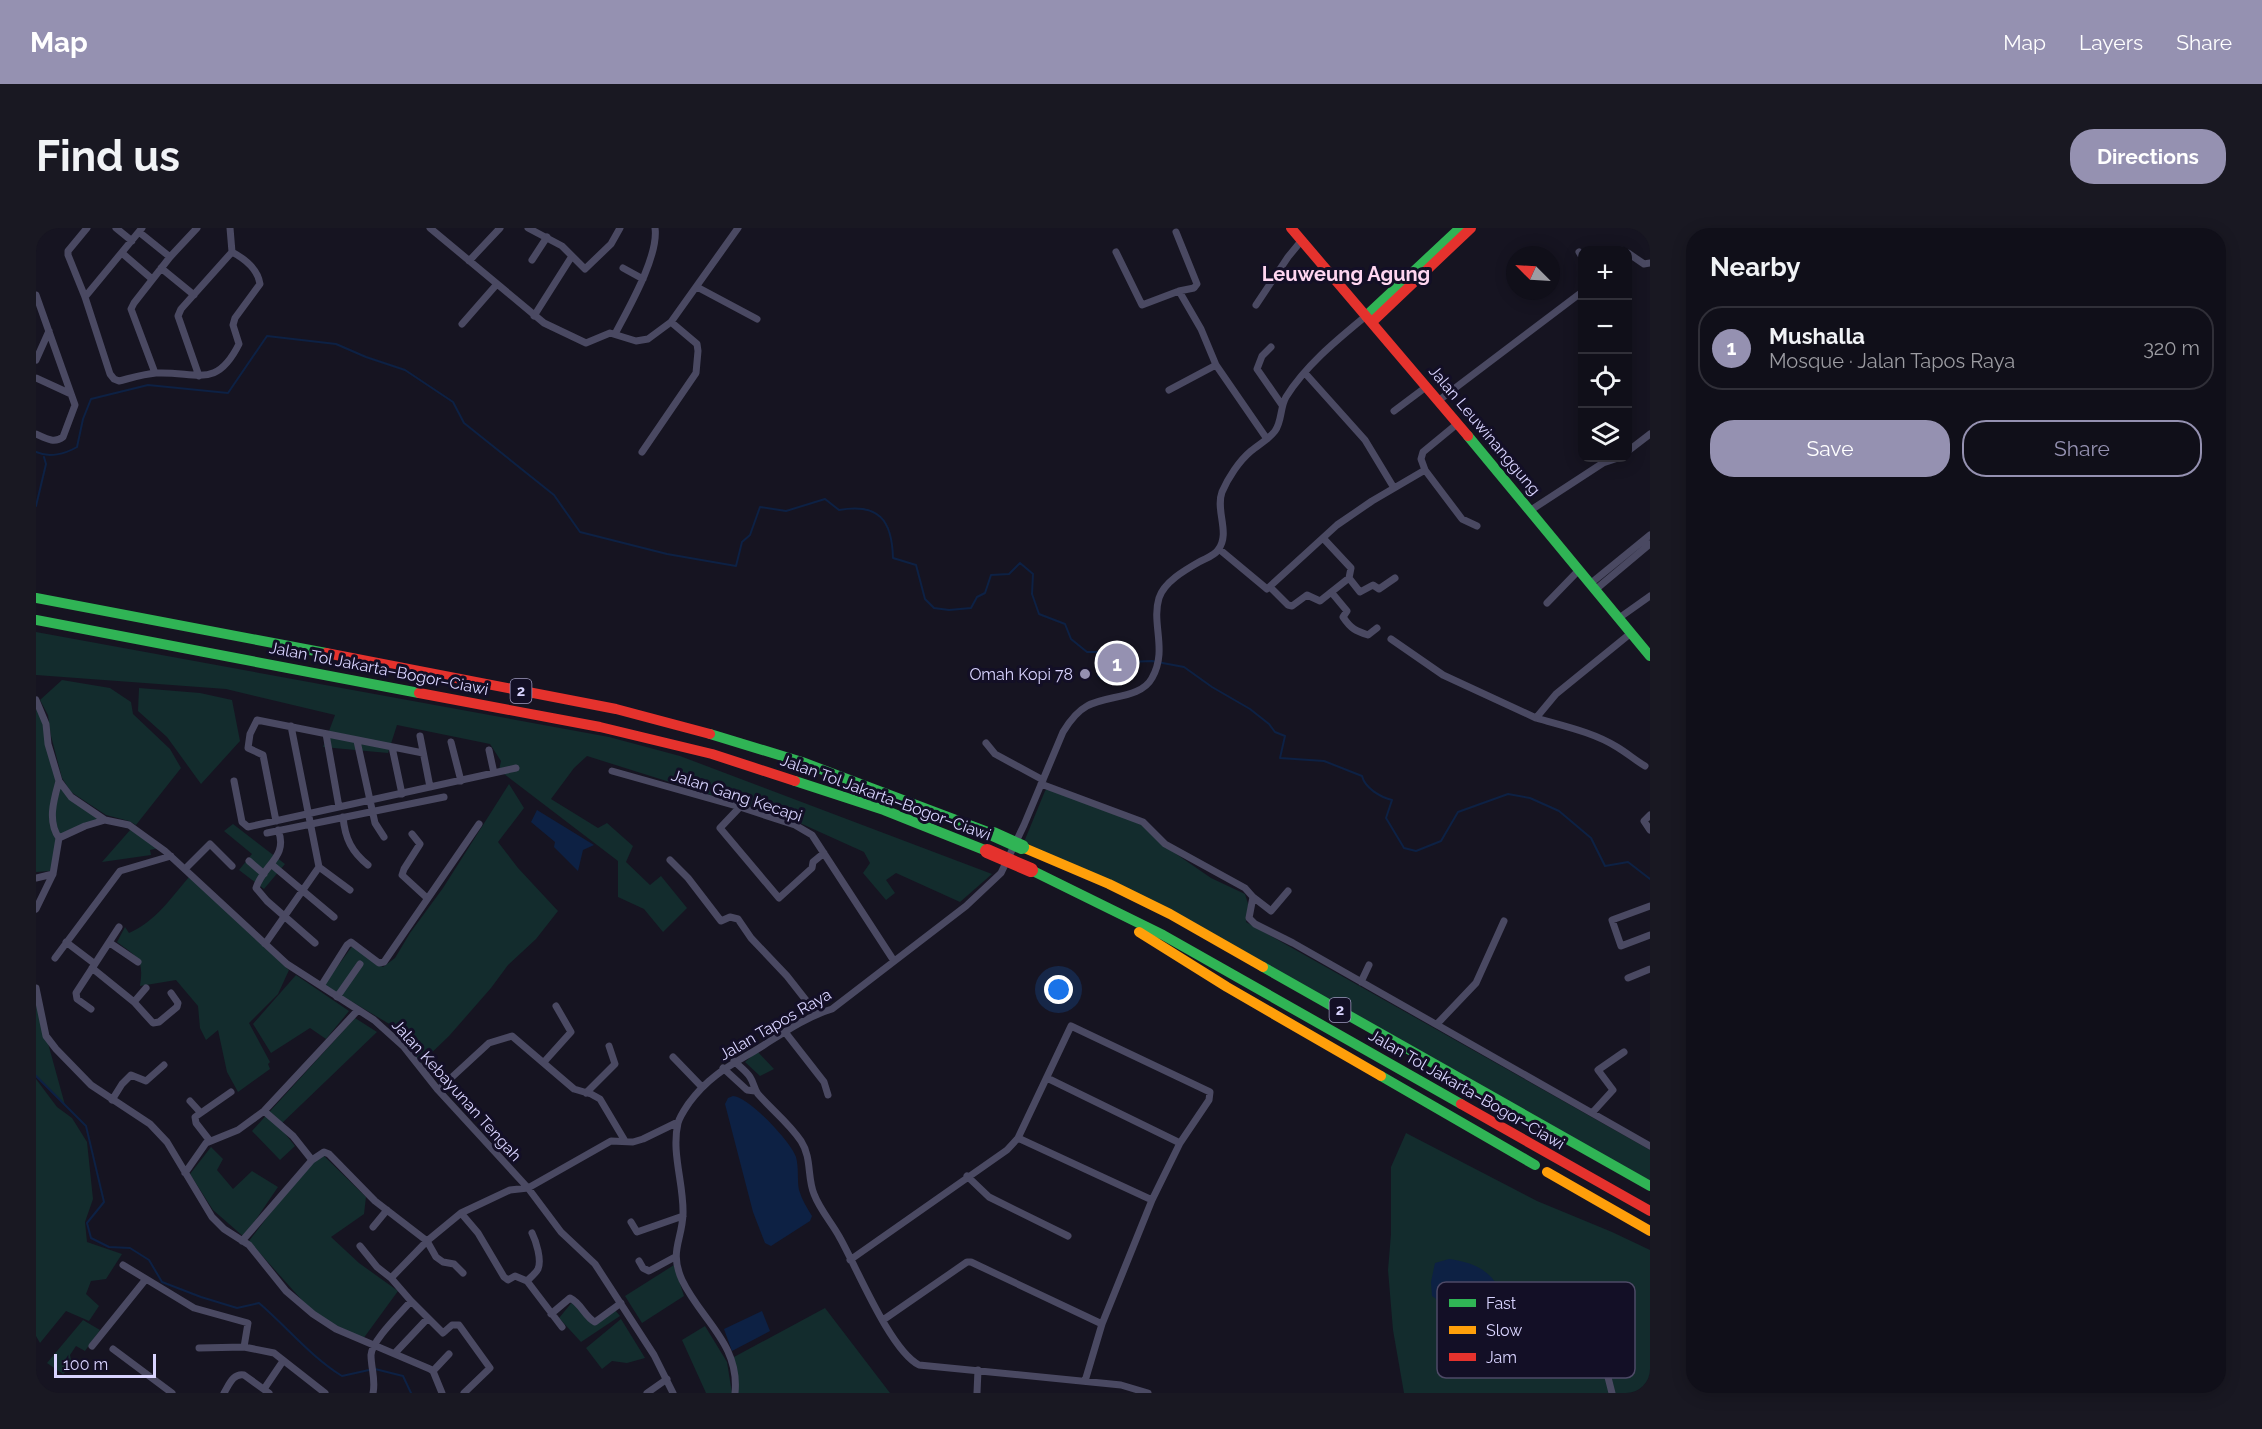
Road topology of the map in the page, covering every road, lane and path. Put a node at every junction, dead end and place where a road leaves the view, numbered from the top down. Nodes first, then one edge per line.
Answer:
1 (87, 228) edge
2 (116, 228) edge
3 (197, 228) edge
4 (230, 228) edge
5 (430, 228) edge
6 (500, 228) edge
7 (528, 228) edge
8 (620, 228) edge
9 (655, 228) edge
10 (738, 228) edge
11 (1291, 228) edge
12 (1460, 228) edge
13 (1471, 228) edge
14 (141, 230) edge
15 (1176, 232) dead end
16 (547, 237) junction
17 (1302, 240) junction
18 (132, 241) junction
19 (232, 252) junction
20 (1116, 252) dead end
21 (122, 253) junction
22 (572, 256) junction
23 (1632, 256) edge
24 (170, 257) junction
25 (532, 260) dead end
26 (469, 261) junction
27 (1650, 263) edge
28 (160, 268) junction
29 (623, 268) dead end
30 (152, 279) junction
31 (643, 279) junction
32 (497, 284) junction
33 (697, 286) junction
34 (1179, 291) junction
35 (1578, 294) edge
36 (194, 295) junction
37 (85, 297) junction
38 (37, 300) edge
39 (1256, 305) dead end
40 (534, 315) junction
41 (758, 319) dead end
42 (1365, 320) junction
43 (671, 322) junction
44 (462, 324) dead end
45 (49, 331) junction
46 (615, 334) junction
47 (1270, 347) dead end
48 (36, 360) edge
49 (1216, 365) junction
50 (155, 373) junction
51 (1305, 373) junction
52 (199, 376) junction
53 (36, 378) edge
54 (1426, 387) junction
55 (1168, 390) dead end
56 (71, 394) junction
57 (1438, 401) junction
58 (1282, 405) junction
59 (1394, 411) dead end
60 (1456, 424) junction
61 (36, 434) edge
62 (1650, 434) edge
63 (1267, 439) junction
64 (1632, 448) edge
65 (642, 452) dead end
66 (1606, 462) edge
67 (1425, 470) junction
68 (1394, 488) junction
69 (1531, 510) junction
70 (1477, 526) dead end
71 (1650, 535) edge
72 (1323, 538) junction
73 (1650, 544) edge
74 (1219, 549) junction
75 (1579, 570) junction
76 (1349, 578) junction
77 (1395, 578) dead end
78 (1270, 587) junction
79 (1593, 587) junction
80 (1332, 593) junction
81 (1650, 596) edge
82 (36, 598) edge
83 (1546, 603) dead end
84 (1619, 618) junction
85 (36, 620) edge
86 (1377, 628) dead end
87 (1631, 633) junction
88 (1391, 639) dead end
89 (1650, 656) edge
90 (36, 700) edge
91 (1536, 718) junction
92 (291, 726) junction
93 (326, 734) junction
94 (420, 736) dead end
95 (357, 741) junction
96 (452, 742) dead end
97 (986, 743) dead end
98 (392, 747) junction
99 (489, 750) dead end
100 (423, 753) junction
101 (1644, 766) dead end
102 (516, 768) dead end
103 (612, 771) dead end
104 (494, 773) junction
105 (60, 781) junction
106 (234, 781) dead end
107 (461, 781) junction
108 (1042, 782) junction
109 (430, 788) junction
110 (402, 794) junction
111 (444, 796) dead end
112 (371, 801) junction
113 (339, 807) junction
114 (740, 807) junction
115 (373, 811) junction
116 (309, 814) junction
117 (1650, 815) edge
118 (343, 817) junction
119 (105, 820) junction
120 (276, 821) junction
121 (310, 824) junction
122 (479, 824) dead end
123 (279, 830) junction
124 (1650, 830) edge
125 (267, 833) dead end
126 (412, 834) dead end
127 (384, 837) dead end
128 (59, 838) junction
129 (168, 852) junction
130 (824, 854) junction
131 (670, 860) dead end
132 (249, 861) dead end
133 (271, 864) junction
134 (232, 866) dead end
135 (368, 866) dead end
136 (319, 867) junction
137 (184, 870) junction
138 (53, 874) junction
139 (264, 874) junction
140 (36, 878) edge
141 (1047, 878) junction
142 (350, 890) dead end
143 (304, 891) junction
144 (1288, 891) dead end
145 (1253, 897) junction
146 (427, 898) junction
147 (1650, 906) edge
148 (36, 909) edge
149 (286, 916) junction
150 (334, 917) dead end
151 (1504, 921) dead end
152 (119, 927) dead end
153 (1650, 935) edge
154 (66, 942) junction
155 (110, 943) junction
156 (315, 943) dead end
157 (265, 944) junction
158 (56, 958) dead end
159 (894, 961) junction
160 (138, 962) dead end
161 (360, 964) dead end
162 (1369, 965) dead end
163 (93, 966) junction
164 (1650, 969) edge
165 (1628, 978) dead end
166 (1361, 982) junction
167 (321, 986) junction
168 (146, 987) dead end
169 (36, 988) edge
170 (171, 993) dead end
171 (337, 997) junction
172 (134, 1002) junction
173 (556, 1006) dead end
174 (91, 1009) dead end
175 (358, 1010) junction
176 (816, 1013) junction
177 (1437, 1024) junction
178 (785, 1032) junction
179 (609, 1046) dead end
180 (1624, 1052) dead end
181 (673, 1057) dead end
182 (734, 1061) junction
183 (544, 1062) junction
184 (164, 1065) dead end
185 (723, 1068) junction
186 (1047, 1078) junction
187 (701, 1086) junction
188 (438, 1090) junction
189 (755, 1091) junction
190 (231, 1092) dead end
191 (586, 1093) junction
192 (828, 1095) dead end
193 (112, 1100) junction
194 (190, 1101) dead end
195 (264, 1111) junction
196 (200, 1112) junction
197 (1592, 1113) junction
198 (678, 1122) junction
199 (1018, 1138) junction
200 (210, 1141) junction
201 (625, 1141) junction
202 (1180, 1143) junction
203 (1650, 1146) edge
204 (312, 1160) junction
205 (185, 1173) junction
206 (967, 1176) junction
207 (1650, 1186) edge
208 (528, 1188) junction
209 (1152, 1200) junction
210 (387, 1210) junction
211 (1650, 1212) edge
212 (461, 1213) junction
213 (683, 1216) junction
214 (631, 1222) dead end
215 (373, 1227) dead end
216 (1650, 1231) edge
217 (532, 1233) dead end
218 (1068, 1236) dead end
219 (242, 1241) junction
220 (427, 1241) junction
221 (360, 1246) dead end
222 (675, 1257) junction
223 (850, 1260) junction
224 (639, 1262) dead end
225 (123, 1265) dead end
226 (464, 1273) dead end
227 (391, 1278) junction
228 (146, 1279) junction
229 (527, 1281) junction
230 (411, 1301) junction
231 (621, 1303) junction
232 (551, 1314) junction
233 (428, 1318) junction
234 (883, 1320) junction
235 (1102, 1324) junction
236 (562, 1327) dead end
237 (92, 1346) dead end
238 (374, 1346) junction
239 (244, 1347) junction
240 (199, 1348) dead end
241 (112, 1349) dead end
242 (395, 1353) junction
243 (449, 1354) dead end
244 (283, 1361) junction
245 (978, 1370) junction
246 (433, 1371) junction
247 (1608, 1378) edge
248 (667, 1379) junction
249 (1085, 1381) junction
250 (266, 1391) edge
251 (172, 1393) edge
252 (224, 1393) edge
253 (325, 1393) edge
254 (373, 1393) edge
255 (442, 1393) edge
256 (464, 1393) edge
257 (646, 1393) edge
258 (673, 1393) edge
259 (735, 1393) edge
260 (977, 1393) edge
261 (1148, 1393) edge
262 (1612, 1393) edge

1 - 37 street
2 - 18 street
3 - 24 street
4 - 19 street
5 - 26 street
6 - 26 street
7 - 16 street
8 - 22 street
9 - 31 street
10 - 33 street
11 - 17 main road, Jalan Leuwinanggung
12 - 42 main road
13 - 42 main road
14 - 18 street
14 - 24 street
15 - 34 street
16 - 22 street
16 - 25 street
17 - 39 street
17 - 42 main road, Jalan Leuwinanggung
18 - 21 street
19 - 36 street
19 - 52 street
20 - 34 street
21 - 30 street
21 - 37 street
22 - 40 street
23 - 27 street
24 - 28 street
26 - 32 street
28 - 30 street
28 - 36 street
29 - 31 street
30 - 50 street
31 - 46 street
32 - 40 street
32 - 44 street
33 - 41 street
33 - 43 street
34 - 49 street
35 - 57 street
36 - 52 street
37 - 50 street
38 - 45 street
40 - 46 street
42 - 51 street
42 - 54 main road, Jalan Leuwinanggung
43 - 46 street
43 - 65 street
45 - 48 street
45 - 56 street
47 - 58 street
49 - 55 street
49 - 63 street
50 - 52 street
51 - 58 street
51 - 68 street
53 - 56 street
54 - 57 main road, Jalan Leuwinanggung
54 - 59 street
56 - 61 street
57 - 60 main road, Jalan Leuwinanggung
58 - 63 street
60 - 67 street
60 - 69 main road, Jalan Leuwinanggung
62 - 64 street
63 - 74 street
66 - 69 street
67 - 68 street
67 - 70 street
68 - 72 street
69 - 75 main road, Jalan Leuwinanggung
71 - 79 street
72 - 76 street
72 - 78 street
73 - 79 street
74 - 78 street
74 - 108 street, Jalan Tapos Raya
75 - 79 main road, Jalan Leuwinanggung
75 - 83 street
76 - 77 street
76 - 80 street
78 - 80 street
79 - 84 main road, Jalan Leuwinanggung
80 - 86 street
81 - 84 street
82 - 207 main road, Jalan Tol Jakarta–Bogor–Ciawi / 2, bridge
84 - 87 main road, Jalan Leuwinanggung
85 - 141 main road, Jalan Tol Jakarta–Bogor–Ciawi / 2, bridge
87 - 89 main road, Jalan Leuwinanggung
87 - 91 street
88 - 91 street
90 - 105 street
91 - 101 street
92 - 93 street
92 - 116 street
92 - 120 street
93 - 95 street
93 - 113 street
94 - 100 street
95 - 98 street
95 - 112 street
96 - 107 street
97 - 108 street
98 - 100 street
98 - 110 street
99 - 104 street
100 - 109 street
102 - 104 street
103 - 114 street, Jalan Gang Kecapi
104 - 107 street
105 - 119 street, Jalan Kebayunan Tengah
105 - 128 street
106 - 120 street
107 - 109 street
108 - 145 street
108 - 159 street, Jalan Tapos Raya
109 - 110 street
110 - 112 street
111 - 115 street
112 - 113 street
112 - 115 street
113 - 116 street
114 - 130 street, Jalan Gang Kecapi
114 - 130 street
115 - 118 street
115 - 127 street
116 - 120 street
116 - 121 street
117 - 124 street
118 - 121 street
118 - 135 street
119 - 128 street
119 - 129 street, Jalan Kebayunan Tengah
121 - 123 street
121 - 136 street
122 - 146 street
123 - 125 street
123 - 133 street
126 - 146 street
128 - 138 street
129 - 137 street, Jalan Kebayunan Tengah
129 - 154 street
130 - 159 street, Jalan Gang Kecapi
131 - 176 street
132 - 139 street
133 - 139 street
133 - 143 street
134 - 137 street
136 - 142 street
136 - 143 street
137 - 157 street, Jalan Kebayunan Tengah
138 - 140 street
138 - 148 street
139 - 149 street
141 - 211 main road, Jalan Tol Jakarta–Bogor–Ciawi / 2
141 - 216 main road
143 - 149 street
143 - 150 street
144 - 145 street
145 - 166 street
146 - 167 street
147 - 153 street
149 - 156 street
149 - 157 street
151 - 177 street
152 - 155 street
154 - 158 street
154 - 163 street
155 - 160 street
155 - 163 street
157 - 167 street, Jalan Kebayunan Tengah
159 - 176 street, Jalan Tapos Raya
161 - 171 street
162 - 166 street
163 - 172 street
163 - 174 street
164 - 165 street
166 - 177 street
167 - 171 street, Jalan Kebayunan Tengah
168 - 172 street
169 - 193 street
170 - 172 street
171 - 175 street, Jalan Kebayunan Tengah
173 - 183 street
175 - 188 street, Jalan Kebayunan Tengah
175 - 195 street
176 - 178 street, Jalan Tapos Raya
177 - 197 street
178 - 182 street, Jalan Tapos Raya
178 - 192 street
179 - 191 street
180 - 197 street
181 - 187 street
182 - 185 street, Jalan Tapos Raya
182 - 189 street
183 - 188 street
183 - 191 street
184 - 193 street
185 - 187 street, Jalan Tapos Raya
185 - 189 street
186 - 199 street
186 - 202 street
186 - 202 street
187 - 198 street, Jalan Tapos Raya
188 - 208 street, Jalan Kebayunan Tengah
189 - 223 street
190 - 196 street
191 - 201 street
193 - 205 street
194 - 196 street
195 - 200 street
195 - 204 street
196 - 200 street
197 - 203 street
198 - 201 street
198 - 213 street
199 - 206 street
199 - 209 street
200 - 205 street
201 - 208 street
202 - 209 street
204 - 210 street
204 - 219 street
205 - 219 street
206 - 218 street
206 - 223 street
208 - 212 street
208 - 231 street, Jalan Kebayunan Tengah
209 - 235 street
210 - 215 street
210 - 220 street
212 - 220 street
212 - 229 street
213 - 214 street
213 - 222 street
217 - 229 street
219 - 238 street
220 - 226 street
220 - 227 street
221 - 227 street
222 - 224 street
222 - 259 street
223 - 234 street
225 - 228 street
227 - 230 street
228 - 237 street
228 - 239 street
229 - 232 street
230 - 233 street
230 - 238 street
231 - 232 street
231 - 248 street, Jalan Kebayunan Tengah
232 - 236 street
233 - 242 street
233 - 256 street
234 - 235 street
234 - 245 street
235 - 249 street
238 - 242 street
238 - 254 street
239 - 240 street
239 - 244 street
241 - 251 street
242 - 246 street
243 - 246 street
244 - 250 street
244 - 253 street
245 - 249 street
245 - 260 street
246 - 255 street
247 - 262 street
248 - 257 street
248 - 258 street, Jalan Kebayunan Tengah
249 - 261 street
250 - 252 street

